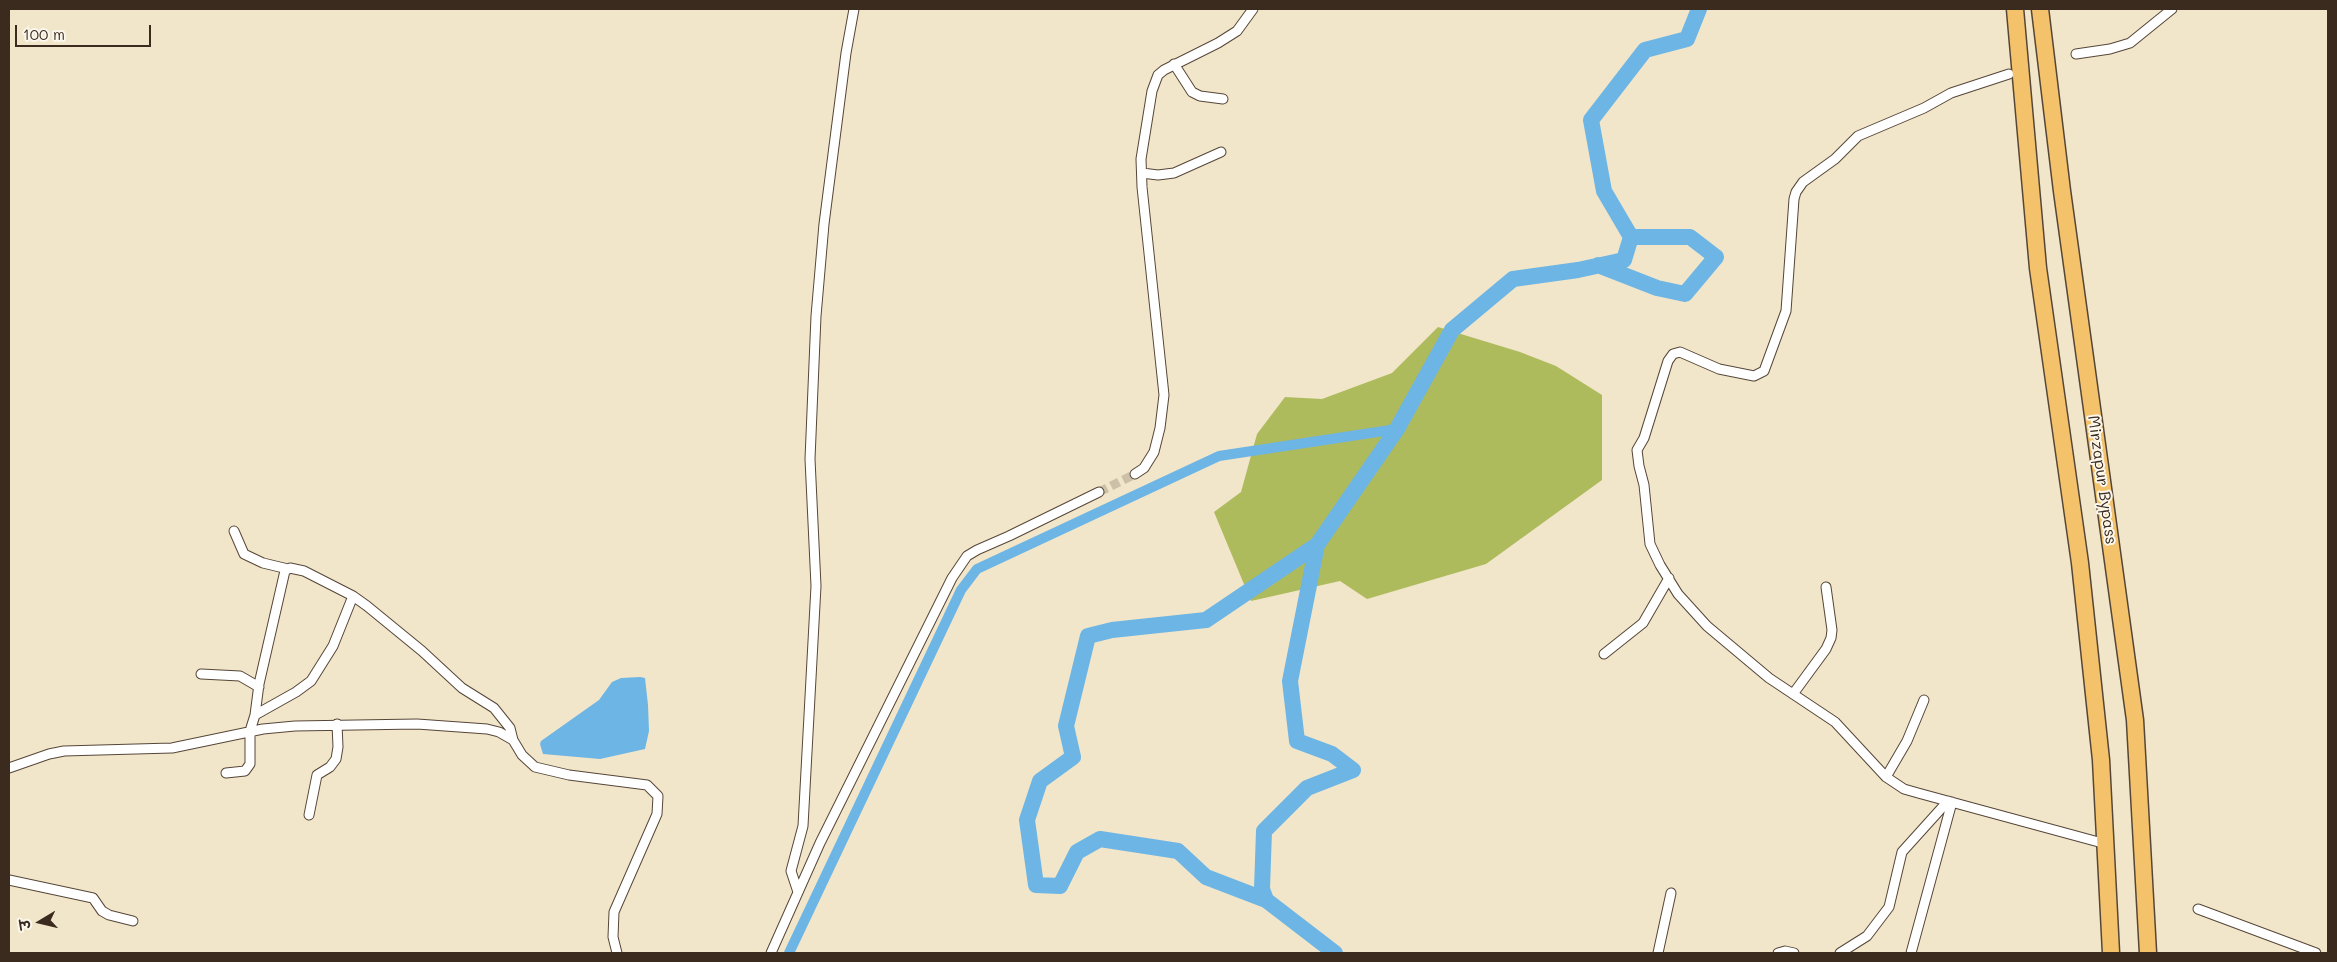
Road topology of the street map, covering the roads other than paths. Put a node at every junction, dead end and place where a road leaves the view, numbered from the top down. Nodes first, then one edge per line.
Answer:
1 (854, 9) edge
2 (1253, 9) edge
3 (2015, 9) edge
4 (2040, 9) edge
5 (2172, 9) edge
6 (2076, 54) dead end
7 (1174, 64) junction
8 (2009, 74) dead end
9 (1223, 99) dead end
10 (1221, 152) dead end
11 (1142, 173) junction
12 (1135, 474) tunnel mouth
13 (1098, 492) tunnel mouth
14 (234, 531) dead end
15 (288, 569) junction
16 (1669, 578) junction
17 (1826, 587) dead end
18 (353, 596) junction
19 (1604, 654) dead end
20 (201, 674) dead end
21 (258, 687) junction
22 (1793, 694) junction
23 (1924, 700) dead end
24 (255, 715) junction
25 (336, 724) junction
26 (250, 731) junction
27 (513, 740) junction
28 (9, 768) edge
29 (226, 773) dead end
30 (1886, 777) junction
31 (1950, 801) junction
32 (309, 814) dead end
33 (2106, 844) junction
34 (9, 880) edge
35 (798, 892) junction
36 (1671, 892) dead end
37 (2198, 909) dead end
38 (133, 921) dead end
39 (617, 953) edge
40 (771, 953) edge
41 (1658, 953) edge
42 (1778, 953) edge
43 (1794, 953) edge
44 (1840, 953) edge
45 (1911, 953) edge
46 (2110, 953) edge
47 (2148, 953) edge
48 (2312, 953) edge

1 - 35 street
2 - 7 street
3 - 33 highway
4 - 47 highway, Mirzapur Bypass
5 - 6 street
7 - 9 street
7 - 11 street
8 - 16 street
10 - 11 street
11 - 12 street
13 - 35 street
14 - 15 street
15 - 18 street
15 - 21 street
16 - 19 street
16 - 22 street
17 - 22 street
18 - 24 street
18 - 27 street
20 - 21 street
21 - 24 street
22 - 30 street
23 - 30 street
24 - 26 street
25 - 26 street
25 - 27 street
25 - 32 street
26 - 28 street
26 - 29 street
27 - 39 street
30 - 31 street
31 - 33 street
31 - 44 street
31 - 45 street
33 - 46 highway
34 - 38 street
35 - 40 street
36 - 41 street
37 - 48 street
42 - 43 street

